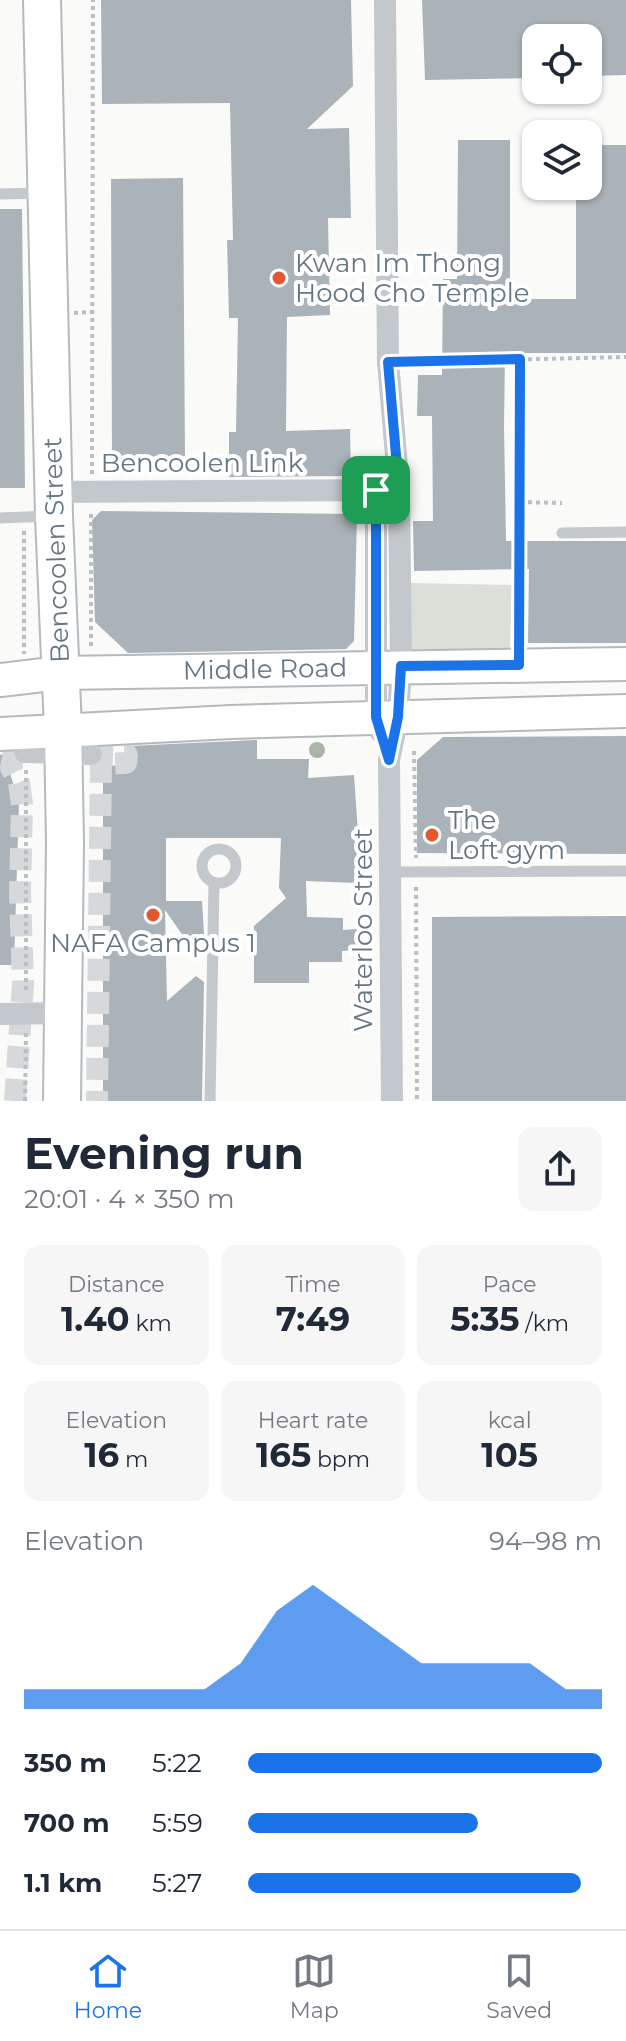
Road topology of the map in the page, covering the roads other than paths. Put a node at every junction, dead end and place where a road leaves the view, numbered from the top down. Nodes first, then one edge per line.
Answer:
1 (42, 0) edge
2 (385, 0) edge
3 (48, 193) junction
4 (0, 194) edge
5 (376, 490) junction
6 (399, 490) junction
7 (44, 508) junction
8 (0, 518) edge
9 (626, 532) edge
10 (562, 533) dead end
11 (626, 664) edge
12 (389, 666) junction
13 (75, 667) junction
14 (12, 672) edge
15 (626, 711) edge
16 (387, 717) junction
17 (13, 743) edge
18 (72, 746) junction
19 (626, 871) edge
20 (391, 872) junction
21 (214, 883) dead end
22 (63, 1013) junction
23 (0, 1014) edge
24 (62, 1101) edge
25 (210, 1101) edge
26 (392, 1101) edge

1 - 3 main road, Bencoolen Street
2 - 6 street, Waterloo Street
3 - 4 lane
3 - 7 main road, Bencoolen Street
5 - 6 street, Bencoolen Link
5 - 7 street, Bencoolen Link
5 - 12 street, Waterloo Street
6 - 12 street, Waterloo Street
7 - 8 lane
7 - 13 main road, Bencoolen Street
9 - 10 lane
11 - 12 main road, Middle Road
12 - 13 main road, Middle Road
12 - 16 street, Waterloo Street
13 - 14 main road, Middle Road
13 - 18 main road, Bencoolen Street
15 - 16 main road, Middle Road
16 - 18 main road, Middle Road
16 - 20 street, Waterloo Street
17 - 18 main road, Middle Road
18 - 22 main road, Bencoolen Street
19 - 20 lane
20 - 26 street, Waterloo Street
21 - 25 lane
22 - 23 street
22 - 24 main road, Bencoolen Street

